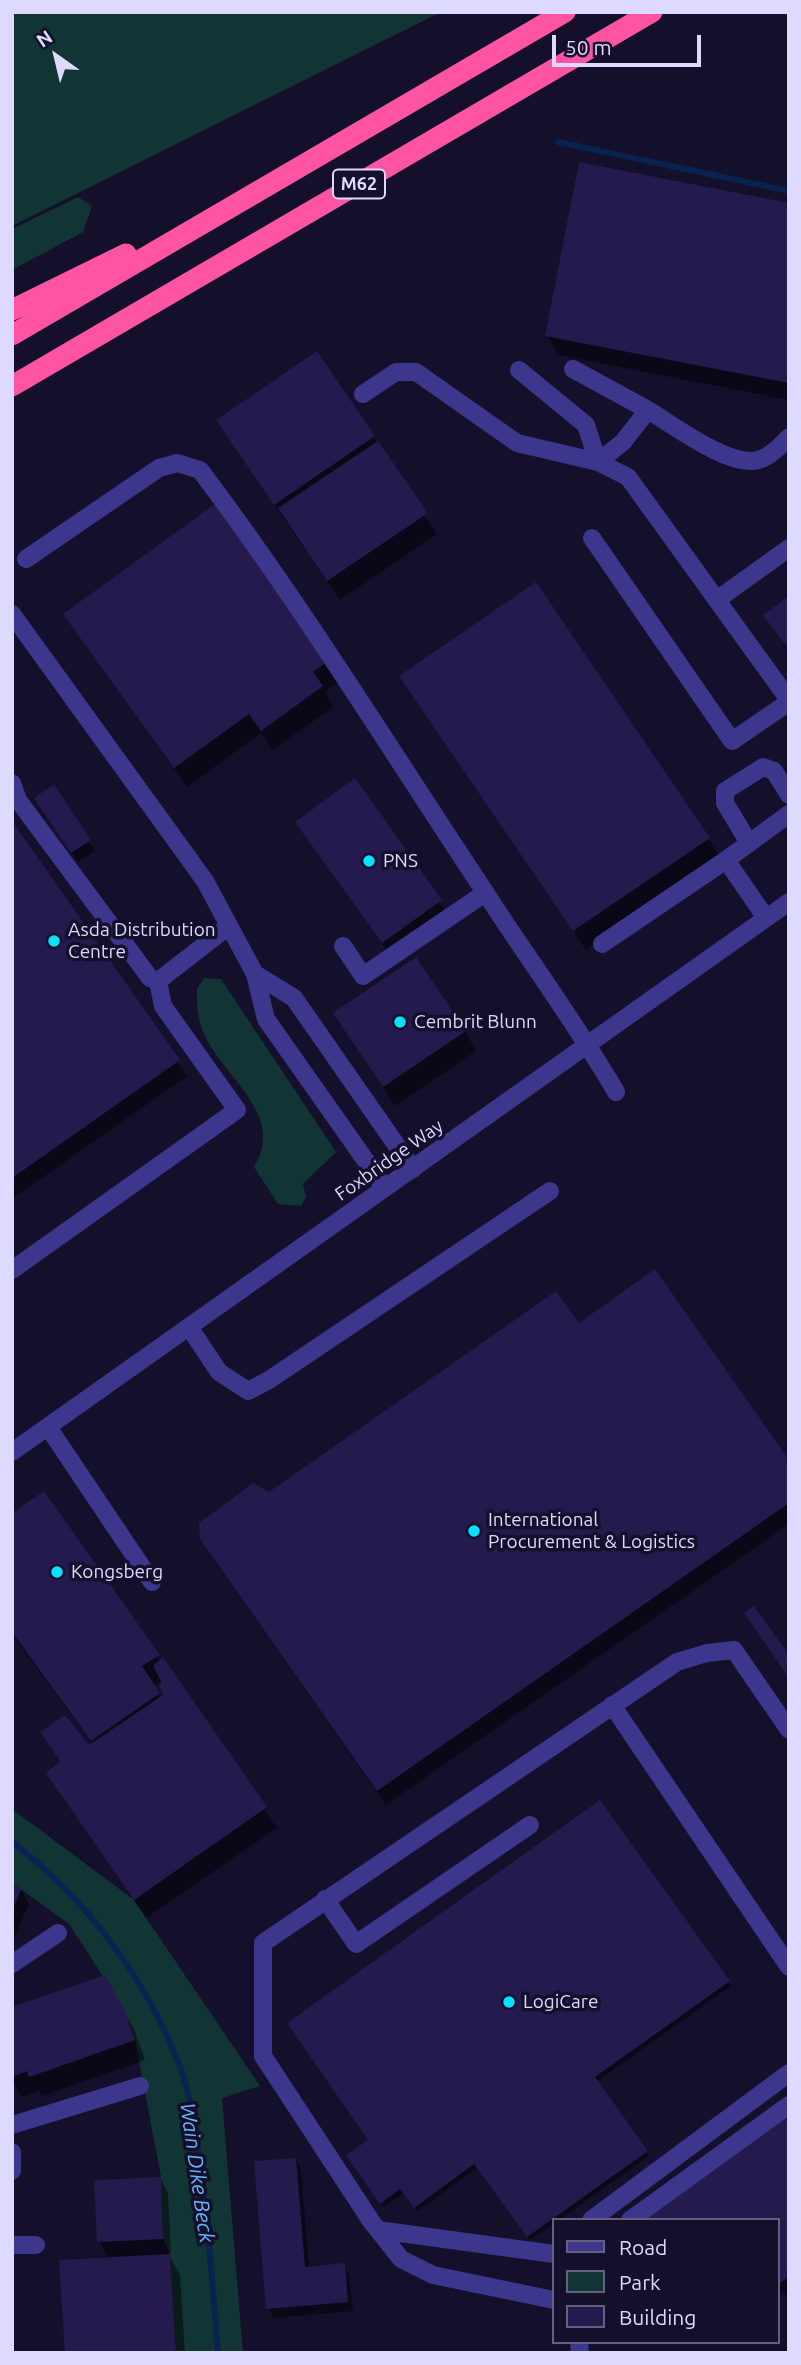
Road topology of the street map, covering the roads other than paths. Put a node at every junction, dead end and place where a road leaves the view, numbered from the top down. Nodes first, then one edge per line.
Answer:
1 (565, 12) edge
2 (652, 12) edge
3 (305, 165) junction
4 (12, 310) edge
5 (12, 335) edge
6 (573, 369) dead end
7 (519, 370) dead end
8 (12, 387) edge
9 (363, 394) dead end
10 (648, 410) junction
11 (789, 437) edge
12 (598, 462) junction
13 (592, 538) dead end
14 (789, 548) edge
15 (26, 559) dead end
16 (718, 599) junction
17 (12, 614) edge
18 (789, 701) edge
19 (12, 783) edge
20 (789, 794) edge
21 (789, 814) edge
22 (749, 843) junction
23 (726, 860) junction
24 (485, 893) junction
25 (789, 902) edge
26 (766, 918) junction
27 (229, 926) junction
28 (602, 944) dead end
29 (343, 946) dead end
30 (255, 974) junction
31 (158, 981) junction
32 (589, 1045) junction
33 (616, 1092) dead end
34 (413, 1168) junction
35 (385, 1188) junction
36 (550, 1191) dead end
37 (12, 1270) edge
38 (189, 1327) junction
39 (48, 1427) junction
40 (12, 1451) edge
41 (152, 1582) dead end
42 (611, 1705) junction
43 (789, 1730) edge
44 (530, 1825) dead end
45 (325, 1899) junction
46 (58, 1933) dead end
47 (12, 1964) edge
48 (789, 1967) edge
49 (789, 2073) edge
50 (140, 2086) dead end
51 (789, 2105) edge
52 (12, 2125) edge
53 (12, 2152) edge
54 (13, 2166) edge
55 (12, 2171) edge
56 (595, 2218) edge
57 (634, 2218) edge
58 (378, 2230) junction
59 (12, 2245) edge
60 (36, 2245) dead end
61 (552, 2254) edge
62 (552, 2300) edge

1 - 3 highway, M62
2 - 8 highway, M62
3 - 4 highway, M62
3 - 5 highway, M62
6 - 10 street
7 - 12 street
9 - 12 street
10 - 11 street
10 - 12 street
12 - 16 street
13 - 18 street
14 - 16 street
15 - 24 street
16 - 18 street
17 - 27 street
19 - 31 street
20 - 22 street
21 - 22 street
22 - 23 street
23 - 26 street
23 - 28 street
24 - 29 street
24 - 32 street
25 - 26 street, Foxbridge Way
26 - 32 street, Foxbridge Way
27 - 30 street
27 - 31 street
30 - 34 street
30 - 35 street
31 - 37 street
32 - 33 street
32 - 34 street, Foxbridge Way
34 - 35 street, Foxbridge Way
35 - 38 street, Foxbridge Way
36 - 38 street
38 - 39 street, Foxbridge Way
39 - 40 street, Foxbridge Way
39 - 41 street
42 - 43 street
42 - 45 street
42 - 48 street
44 - 45 street
45 - 58 street
46 - 47 street
49 - 56 street
50 - 52 street
51 - 57 street
53 - 54 street
54 - 55 street
58 - 61 street
58 - 62 street
59 - 60 street

